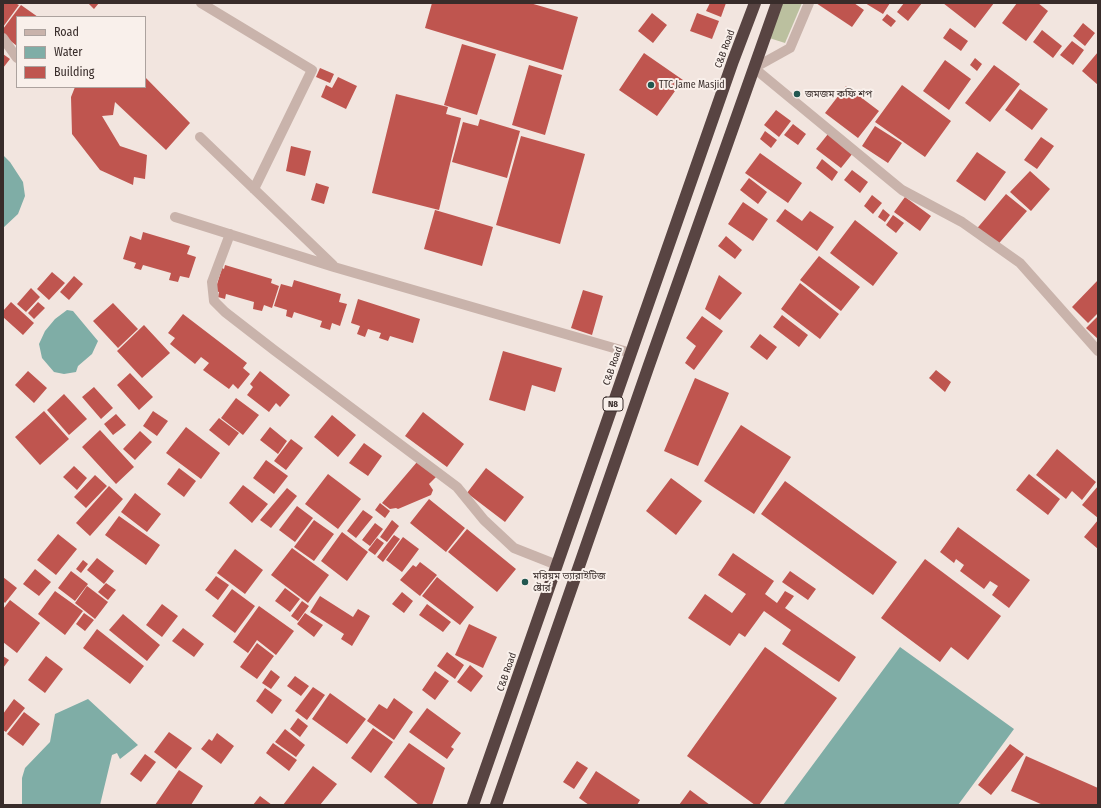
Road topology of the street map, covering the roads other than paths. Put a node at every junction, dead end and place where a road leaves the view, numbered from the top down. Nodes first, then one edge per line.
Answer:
1 (201, 3) edge
2 (755, 3) edge
3 (777, 3) edge
4 (809, 3) edge
5 (3, 38) edge
6 (16, 57) edge
7 (754, 68) junction
8 (200, 137) dead end
9 (254, 189) junction
10 (175, 217) dead end
11 (230, 234) junction
12 (334, 267) junction
13 (1098, 351) edge
14 (631, 353) junction
15 (557, 565) junction
16 (473, 805) edge
17 (496, 805) edge

1 - 9 street
2 - 14 highway, C&B Road / N8
3 - 7 highway, N8
4 - 7 street
5 - 6 street
7 - 13 street
7 - 17 highway, N8
8 - 9 street
9 - 12 street
10 - 11 street
11 - 12 street
11 - 15 street
12 - 14 street
14 - 15 highway, C&B Road / N8
15 - 16 highway, C&B Road / N8

